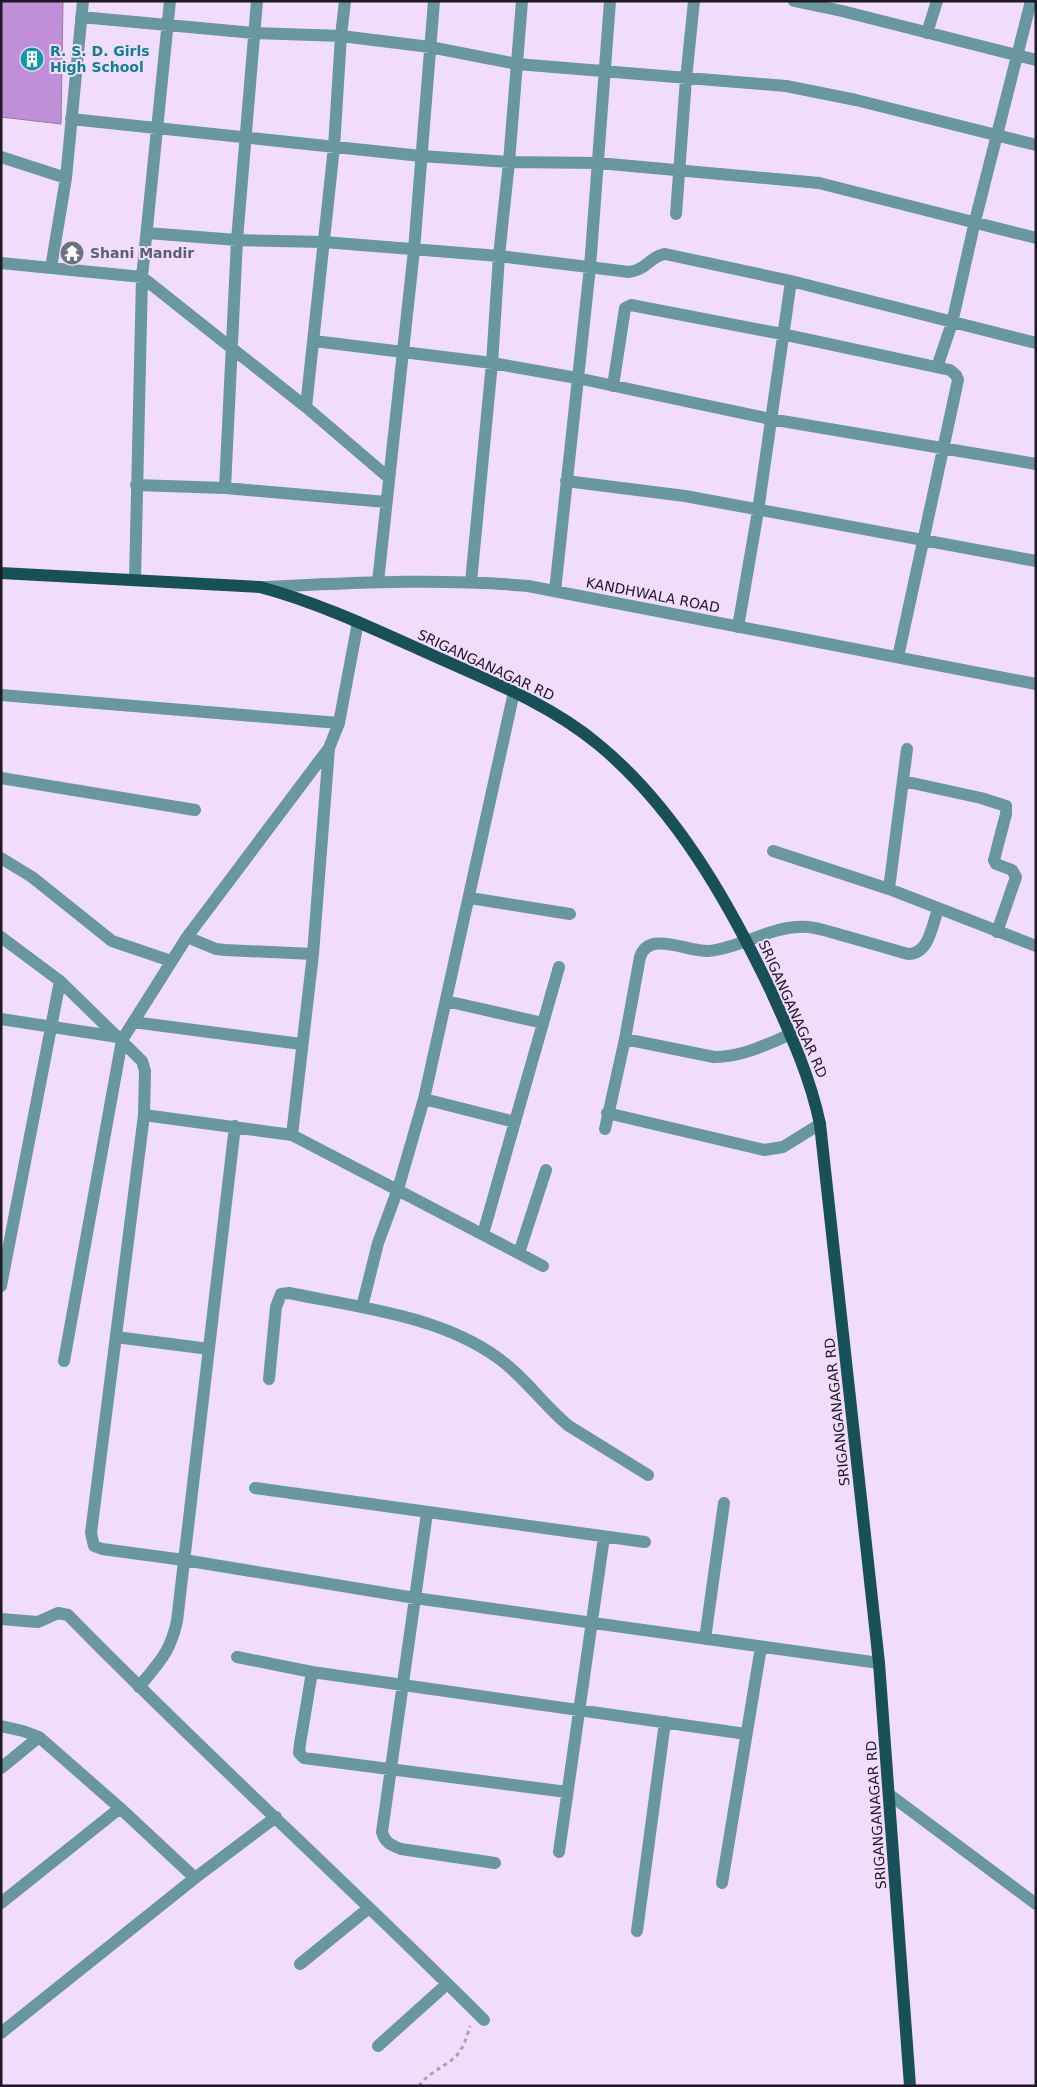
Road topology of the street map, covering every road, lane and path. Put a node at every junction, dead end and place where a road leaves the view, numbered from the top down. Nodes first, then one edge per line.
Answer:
1 (83, 1) edge
2 (170, 1) edge
3 (257, 1) edge
4 (345, 1) edge
5 (434, 1) edge
6 (522, 1) edge
7 (610, 1) edge
8 (694, 1) edge
9 (794, 1) edge
10 (938, 1) edge
11 (1031, 1) edge
12 (844, 6) edge
13 (81, 17) junction
14 (168, 25) junction
15 (927, 32) junction
16 (254, 34) junction
17 (340, 36) junction
18 (430, 47) junction
19 (1016, 56) junction
20 (1036, 60) edge
21 (517, 64) junction
22 (604, 72) junction
23 (686, 78) junction
24 (71, 119) junction
25 (158, 127) junction
26 (998, 136) junction
27 (245, 138) junction
28 (1036, 145) edge
29 (334, 147) junction
30 (421, 156) junction
31 (1, 157) edge
32 (509, 162) junction
33 (598, 163) junction
34 (680, 171) junction
35 (66, 178) junction
36 (676, 214) dead end
37 (975, 222) junction
38 (147, 232) junction
39 (1036, 238) edge
40 (237, 240) junction
41 (324, 242) junction
42 (414, 250) junction
43 (499, 256) junction
44 (1, 263) edge
45 (590, 267) junction
46 (51, 268) junction
47 (142, 277) junction
48 (791, 281) junction
49 (952, 323) junction
50 (782, 334) junction
51 (314, 341) junction
52 (1036, 343) edge
53 (231, 348) junction
54 (403, 353) junction
55 (492, 363) junction
56 (937, 367) junction
57 (577, 378) junction
58 (612, 386) junction
59 (306, 406) junction
60 (770, 419) junction
61 (943, 449) junction
62 (1036, 464) edge
63 (389, 478) junction
64 (566, 481) junction
65 (136, 485) junction
66 (226, 488) junction
67 (386, 502) junction
68 (758, 510) junction
69 (924, 539) junction
70 (1036, 561) edge
71 (1, 573) edge
72 (135, 580) junction
73 (378, 582) junction
74 (471, 582) junction
75 (260, 587) junction
76 (555, 591) junction
77 (358, 622) junction
78 (738, 627) junction
79 (898, 657) junction
80 (1036, 684) edge
81 (514, 692) junction
82 (1, 695) edge
83 (339, 723) junction
84 (329, 748) junction
85 (907, 749) dead end
86 (1, 778) edge
87 (903, 782) junction
88 (195, 810) dead end
89 (773, 851) dead end
90 (1, 858) edge
91 (889, 889) junction
92 (470, 898) junction
93 (938, 909) junction
94 (570, 914) dead end
95 (997, 932) junction
96 (1, 937) edge
97 (186, 937) junction
98 (746, 940) junction
99 (1036, 946) edge
100 (313, 954) junction
101 (171, 961) junction
102 (559, 967) dead end
103 (60, 981) junction
104 (446, 1001) junction
105 (1, 1019) edge
106 (133, 1022) junction
107 (543, 1024) junction
108 (50, 1027) junction
109 (791, 1034) junction
110 (120, 1038) junction
111 (625, 1039) junction
112 (301, 1044) junction
113 (424, 1099) junction
114 (608, 1113) junction
115 (144, 1115) junction
116 (515, 1122) junction
117 (820, 1124) junction
118 (235, 1126) junction
119 (605, 1129) dead end
120 (292, 1134) junction
121 (546, 1170) dead end
122 (398, 1189) junction
123 (483, 1234) junction
124 (519, 1253) junction
125 (543, 1266) dead end
126 (1, 1286) edge
127 (362, 1307) junction
128 (116, 1337) junction
129 (209, 1349) junction
130 (64, 1361) dead end
131 (269, 1380) dead end
132 (648, 1475) dead end
133 (255, 1488) dead end
134 (724, 1503) dead end
135 (427, 1513) junction
136 (604, 1537) junction
137 (645, 1542) dead end
138 (184, 1560) junction
139 (415, 1598) junction
140 (1, 1619) edge
141 (590, 1623) junction
142 (704, 1639) junction
143 (760, 1647) junction
144 (237, 1657) dead end
145 (879, 1663) junction
146 (312, 1672) junction
147 (403, 1685) junction
148 (139, 1687) junction
149 (578, 1709) junction
150 (665, 1722) junction
151 (1, 1726) edge
152 (746, 1734) junction
153 (39, 1737) junction
154 (1, 1768) edge
155 (391, 1770) junction
156 (567, 1792) junction
157 (890, 1795) junction
158 (120, 1808) junction
159 (276, 1817) junction
160 (559, 1852) dead end
161 (495, 1863) dead end
162 (195, 1878) junction
163 (722, 1883) dead end
164 (1, 1903) edge
165 (1036, 1904) edge
166 (369, 1908) junction
167 (637, 1931) dead end
168 (300, 1964) dead end
169 (447, 1984) junction
170 (479, 2015) joint
171 (1, 2033) edge
172 (378, 2046) dead end
173 (419, 2086) edge
174 (910, 2086) edge

1 - 13 street
2 - 14 street
3 - 16 street
4 - 17 street
5 - 18 street
6 - 21 street
7 - 22 street
8 - 23 street
9 - 12 street
10 - 15 street
11 - 19 street
12 - 15 street
13 - 14 street
13 - 24 street
14 - 16 street
14 - 25 street
15 - 19 street
16 - 17 street
16 - 27 street
17 - 18 street
17 - 29 street
18 - 21 street
18 - 30 street
19 - 20 street
19 - 26 street
21 - 22 street
21 - 32 street
22 - 23 street
22 - 33 street
23 - 26 street
23 - 34 street
24 - 25 street
24 - 35 street
25 - 27 street
25 - 38 street
26 - 28 street
26 - 37 street
27 - 29 street
27 - 40 street
29 - 30 street
29 - 41 street
30 - 32 street
30 - 42 street
31 - 35 street
32 - 33 street
32 - 43 street
33 - 34 street
33 - 45 street
34 - 36 street
34 - 37 street
35 - 46 street
37 - 39 street
37 - 49 street
38 - 40 street
38 - 47 street
40 - 41 street
40 - 53 street
41 - 42 street
41 - 51 street
42 - 43 street
42 - 54 street
43 - 45 street
43 - 55 street
44 - 46 street
45 - 48 street
45 - 57 street
46 - 47 street
47 - 53 street
47 - 65 street
48 - 49 street
48 - 50 street
49 - 52 street
49 - 56 street
50 - 56 street
50 - 58 street
50 - 60 street
51 - 54 street
51 - 59 street
53 - 59 street
53 - 66 street
54 - 55 street
54 - 63 street
55 - 57 street
55 - 74 street
56 - 61 street
57 - 58 street
57 - 64 street
58 - 60 street
59 - 63 street
60 - 61 street
60 - 68 street
61 - 62 street
61 - 69 street
63 - 67 street
64 - 68 street
64 - 76 street
65 - 66 street
65 - 72 street
66 - 67 street
67 - 73 street
68 - 69 street
68 - 78 street
69 - 70 street
69 - 79 street
71 - 72 main road, SRIGANGANAGAR RD
72 - 75 main road, SRIGANGANAGAR RD
73 - 74 street, KANDHWALA ROAD
73 - 75 street, KANDHWALA ROAD
74 - 76 street, KANDHWALA ROAD
75 - 77 main road, SRIGANGANAGAR RD
76 - 78 street, KANDHWALA ROAD
77 - 81 main road, SRIGANGANAGAR RD
77 - 83 street
78 - 79 street, KANDHWALA ROAD
79 - 80 street, KANDHWALA ROAD
81 - 92 street
81 - 98 main road, SRIGANGANAGAR RD
82 - 83 street
83 - 84 street
84 - 97 street
84 - 100 street
85 - 87 street
86 - 88 street
87 - 91 street
87 - 95 street
89 - 91 street
90 - 101 street
91 - 93 street
92 - 94 street
92 - 104 street
93 - 95 street
93 - 98 street
95 - 99 street
96 - 103 street
97 - 100 street
97 - 101 street
98 - 109 main road, SRIGANGANAGAR RD
98 - 111 street
100 - 112 street
101 - 106 street
102 - 107 street
103 - 108 street
103 - 110 street
104 - 107 street
104 - 113 street
105 - 108 street
106 - 110 street
106 - 112 street
107 - 116 street
108 - 110 street
108 - 126 street
109 - 111 street
109 - 117 main road, SRIGANGANAGAR RD
110 - 115 street
110 - 130 street
111 - 114 street
112 - 120 street
113 - 116 street
113 - 122 street
114 - 117 street
114 - 119 street
115 - 118 street
115 - 128 street
116 - 123 street
117 - 145 main road, SRIGANGANAGAR RD
118 - 120 street
118 - 129 street
120 - 122 street
121 - 124 street
122 - 123 street
122 - 127 street
123 - 124 street
124 - 125 street
127 - 131 street
127 - 132 street
128 - 129 street
128 - 138 street
129 - 138 street
133 - 135 street
134 - 142 street
135 - 136 street
135 - 139 street
136 - 137 street
136 - 141 street
138 - 139 street
138 - 148 street
139 - 141 street
139 - 147 street
140 - 148 street
141 - 142 street
141 - 149 street
142 - 143 street
143 - 145 street
143 - 152 street
144 - 146 street
145 - 157 main road, SRIGANGANAGAR RD
146 - 147 street
146 - 155 street
147 - 149 street
147 - 155 street
148 - 159 street
149 - 150 street
149 - 156 street
150 - 152 street
150 - 167 street
151 - 153 street
152 - 163 street
153 - 154 street
153 - 158 street
155 - 156 street
155 - 161 street
156 - 160 street
157 - 165 street
157 - 174 main road, SRIGANGANAGAR RD
158 - 162 street
158 - 164 street
159 - 162 street
159 - 166 street
162 - 171 street
166 - 168 street
166 - 169 street
169 - 170 street
169 - 172 street
170 - 173 path

